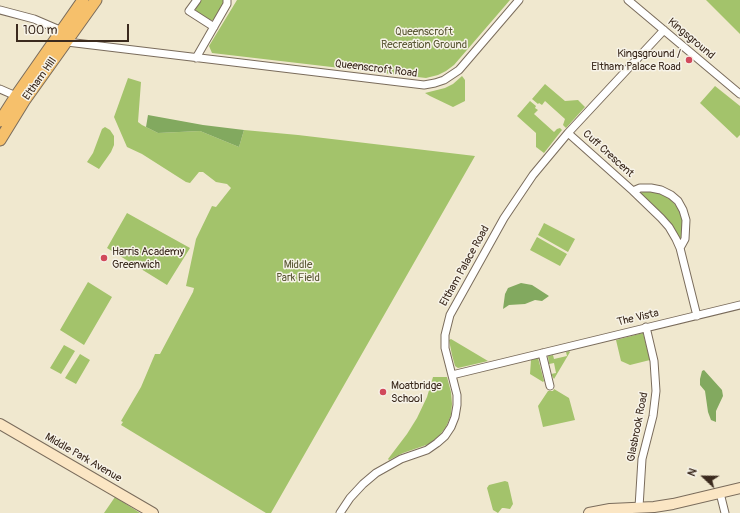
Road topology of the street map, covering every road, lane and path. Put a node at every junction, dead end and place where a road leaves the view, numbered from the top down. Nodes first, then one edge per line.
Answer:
1 (83, 0) edge
2 (96, 0) edge
3 (197, 0) edge
4 (227, 0) edge
5 (519, 0) edge
6 (628, 0) edge
7 (0, 10) edge
8 (214, 27) junction
9 (664, 30) junction
10 (62, 31) junction
11 (67, 42) junction
12 (196, 58) junction
13 (0, 89) edge
14 (740, 94) edge
15 (16, 96) junction
16 (0, 121) edge
17 (568, 133) junction
18 (0, 140) edge
19 (633, 192) junction
20 (680, 248) junction
21 (740, 305) edge
22 (697, 316) junction
23 (646, 327) junction
24 (542, 353) junction
25 (452, 375) junction
26 (550, 386) dead end
27 (0, 424) edge
28 (740, 488) edge
29 (720, 493) junction
30 (639, 507) junction
31 (154, 513) edge
32 (340, 513) edge
33 (592, 513) edge
34 (725, 513) edge

1 - 10 main road, Eltham Hill
2 - 11 main road, Eltham Hill
3 - 8 street
4 - 8 street
5 - 12 street, Queenscroft Road
6 - 9 street, Kingsground
7 - 10 street
8 - 12 street
9 - 14 street, Kingsground
9 - 17 street, Eltham Palace Road
10 - 15 main road, Eltham Hill
11 - 12 street, Queenscroft Road
11 - 18 main road, Eltham Hill
13 - 15 street
15 - 16 main road, Eltham Hill
17 - 19 street, Cuff Crescent
17 - 25 street, Eltham Palace Road
19 - 20 street, Cuff Crescent
19 - 20 street, Cuff Crescent
20 - 22 street, Cuff Crescent
21 - 22 street, The Vista
22 - 23 street, The Vista
23 - 24 street, The Vista
23 - 30 street, Glasbrook Road
24 - 25 street, The Vista
24 - 26 street
25 - 32 street, Eltham Palace Road
27 - 31 street, Middle Park Avenue
28 - 29 street
29 - 30 street
29 - 34 street
30 - 33 street

